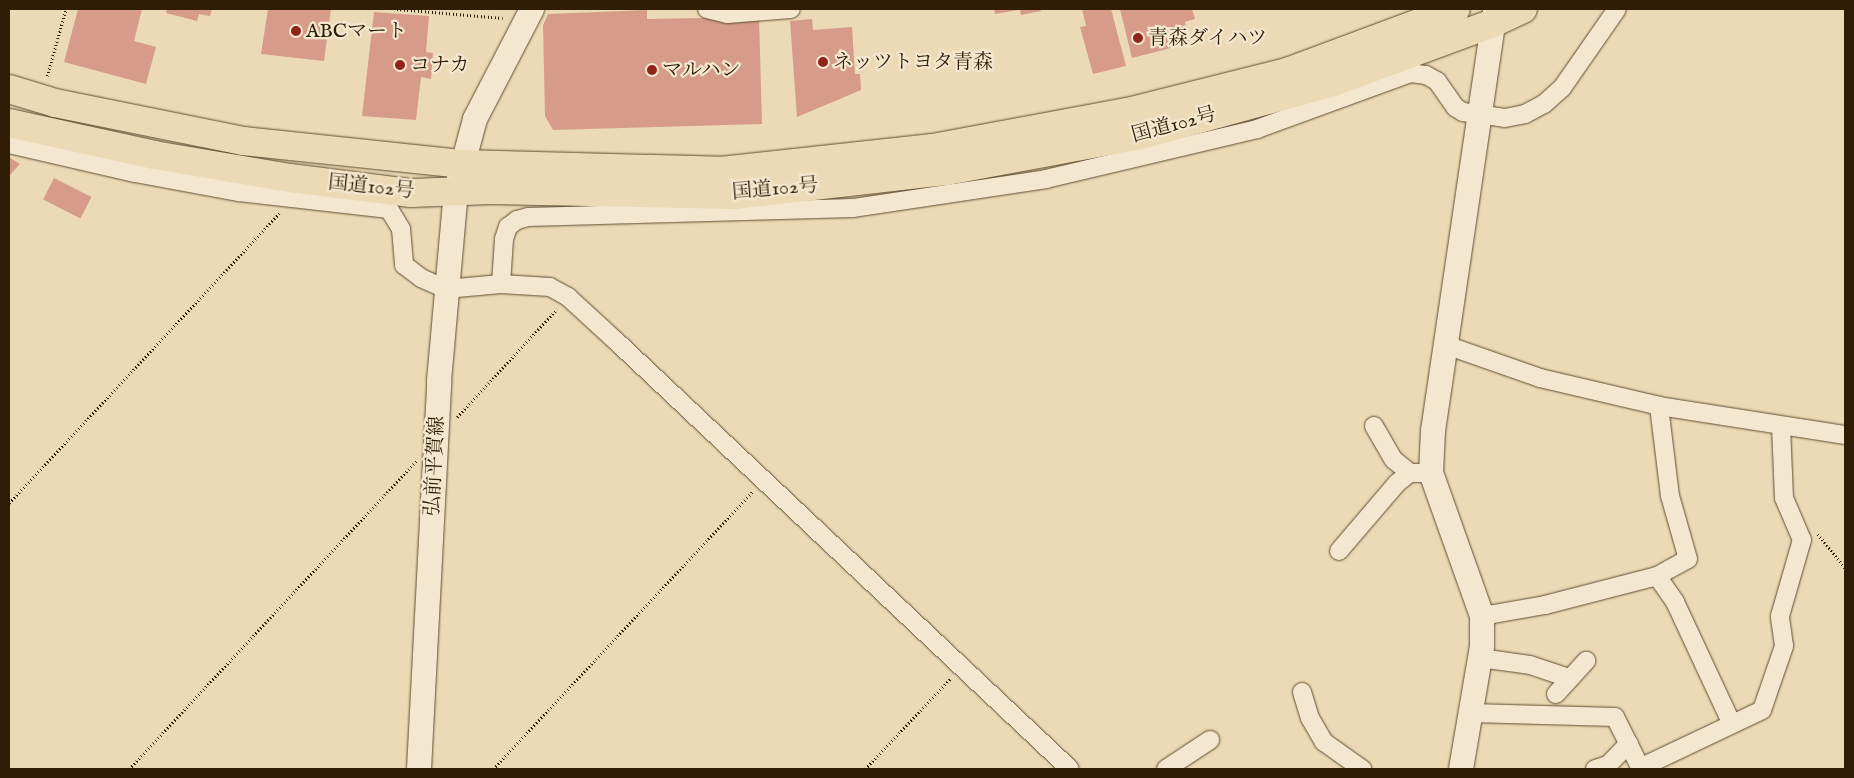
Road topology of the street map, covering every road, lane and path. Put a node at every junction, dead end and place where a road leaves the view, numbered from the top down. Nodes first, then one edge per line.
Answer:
1 (66, 9) edge
2 (397, 9) edge
3 (532, 9) edge
4 (706, 9) edge
5 (792, 9) edge
6 (1456, 9) edge
7 (1523, 9) edge
8 (1617, 9) edge
9 (1494, 16) edge
10 (503, 18) dead end
11 (47, 76) dead end
12 (9, 89) edge
13 (1478, 115) junction
14 (9, 123) edge
15 (9, 144) edge
16 (458, 177) junction
17 (292, 199) junction
18 (501, 284) junction
19 (446, 289) junction
20 (568, 297) junction
21 (1443, 344) junction
22 (1659, 406) junction
23 (1374, 426) dead end
24 (1781, 426) junction
25 (1845, 435) edge
26 (437, 439) junction
27 (1420, 473) junction
28 (763, 480) junction
29 (9, 503) edge
30 (1802, 540) junction
31 (1338, 551) dead end
32 (1845, 568) edge
33 (1657, 576) junction
34 (1482, 616) junction
35 (1480, 658) junction
36 (1586, 661) dead end
37 (961, 667) junction
38 (1569, 678) junction
39 (1302, 692) dead end
40 (1556, 694) dead end
41 (1471, 713) junction
42 (1731, 722) junction
43 (1210, 740) dead end
44 (1629, 743) junction
45 (129, 769) edge
46 (419, 769) edge
47 (493, 769) edge
48 (864, 769) edge
49 (1070, 769) edge
50 (1166, 769) edge
51 (1362, 769) edge
52 (1462, 769) edge
53 (1595, 769) edge
54 (1640, 769) edge

1 - 11 path
2 - 10 path
3 - 16 street, 弘前平賀線
4 - 5 street
6 - 16 highway, 国道102号
7 - 9 highway, 国道102号
8 - 13 street
9 - 13 street
9 - 16 highway, 国道102号
12 - 16 highway, 国道102号
13 - 18 street
13 - 21 street
14 - 16 highway, 国道102号
15 - 17 street
16 - 19 street, 弘前平賀線
17 - 19 street
17 - 29 path
18 - 19 street
18 - 20 street
19 - 26 street, 弘前平賀線
20 - 26 path
20 - 28 street
21 - 22 street
21 - 27 street
22 - 24 street
22 - 33 street
23 - 27 street
24 - 25 street
24 - 30 street
26 - 45 path
26 - 46 street, 弘前平賀線
27 - 31 street
27 - 34 street
28 - 37 street
28 - 47 path
30 - 32 path
30 - 42 street
33 - 34 street
33 - 42 street
34 - 35 street
35 - 38 street
35 - 41 street
36 - 38 street
37 - 48 path
37 - 49 street
38 - 40 street
39 - 51 street
41 - 44 street
41 - 52 street
42 - 54 street
43 - 50 street
44 - 53 street
44 - 54 street

